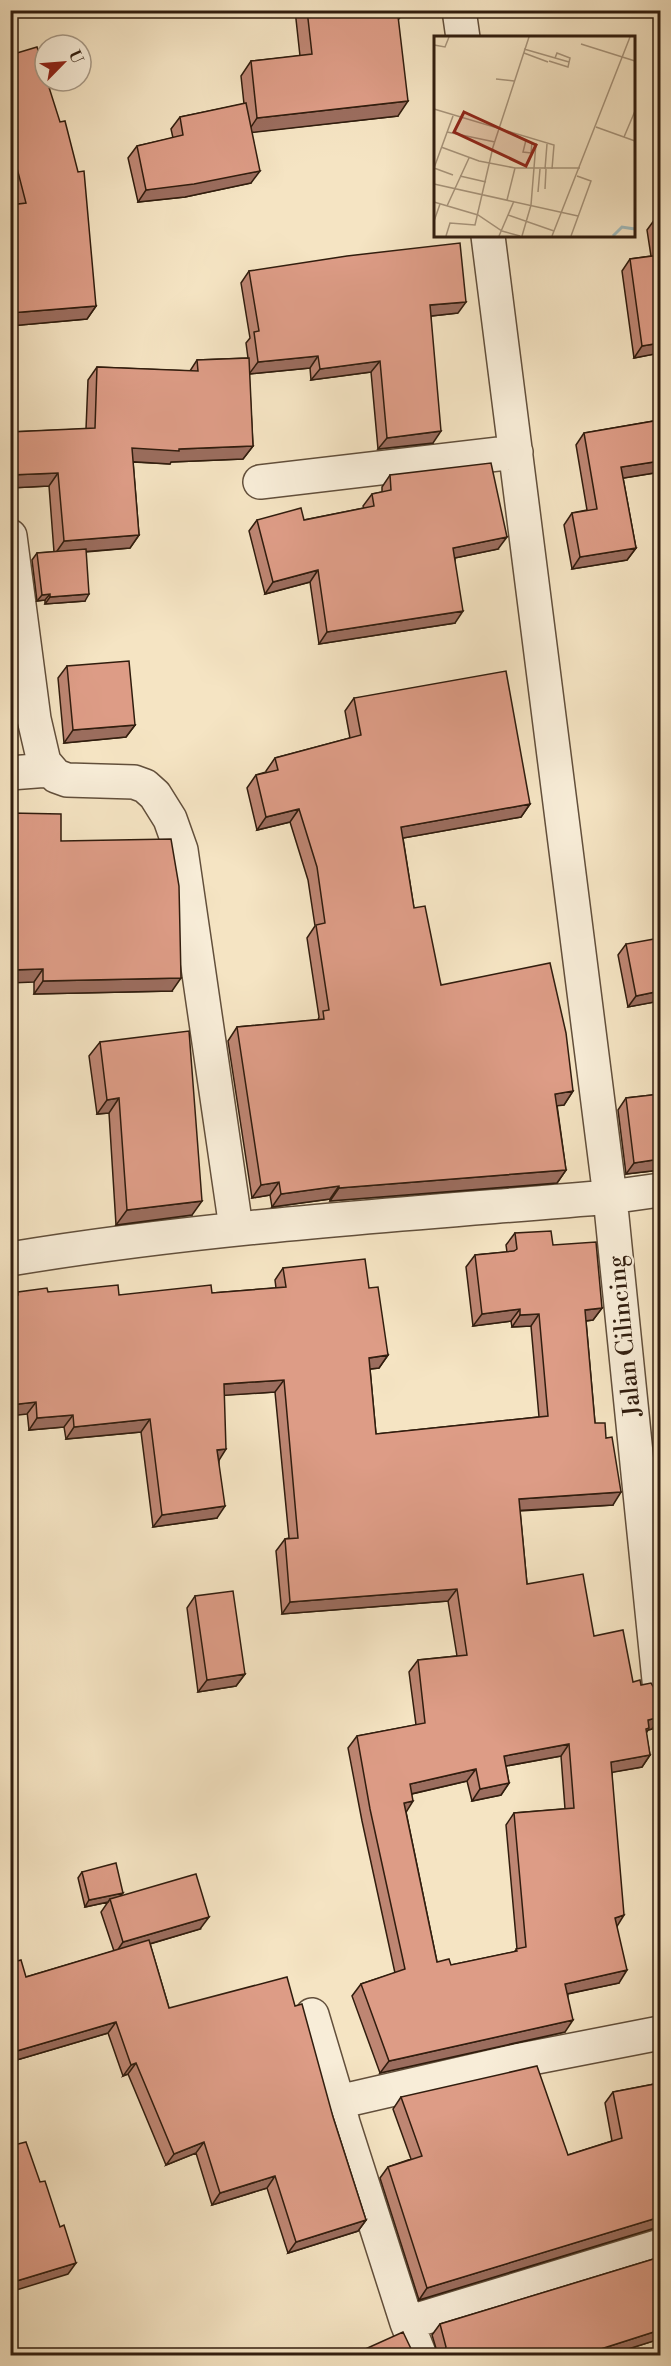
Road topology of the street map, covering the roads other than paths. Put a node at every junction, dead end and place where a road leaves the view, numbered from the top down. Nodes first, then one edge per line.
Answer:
1 (459, 10) edge
2 (463, 36) edge
3 (488, 237) edge
4 (516, 452) junction
5 (260, 482) dead end
6 (10, 536) edge
7 (49, 770) junction
8 (10, 773) edge
9 (660, 1190) edge
10 (610, 1197) junction
11 (236, 1228) junction
12 (10, 1259) edge
13 (660, 1690) edge
14 (312, 2016) dead end
15 (660, 2033) edge
16 (338, 2102) junction
17 (660, 2246) edge
18 (406, 2323) junction
19 (420, 2355) edge

1 - 2 street
3 - 4 street, Jalan Cilincing
4 - 5 street
4 - 10 street, Jalan Cilincing
6 - 7 street
7 - 8 street
7 - 11 street
9 - 10 street
10 - 11 street
10 - 13 street, Jalan Cilincing
11 - 12 street
14 - 16 street
15 - 16 street
16 - 18 street
17 - 18 street
18 - 19 street

